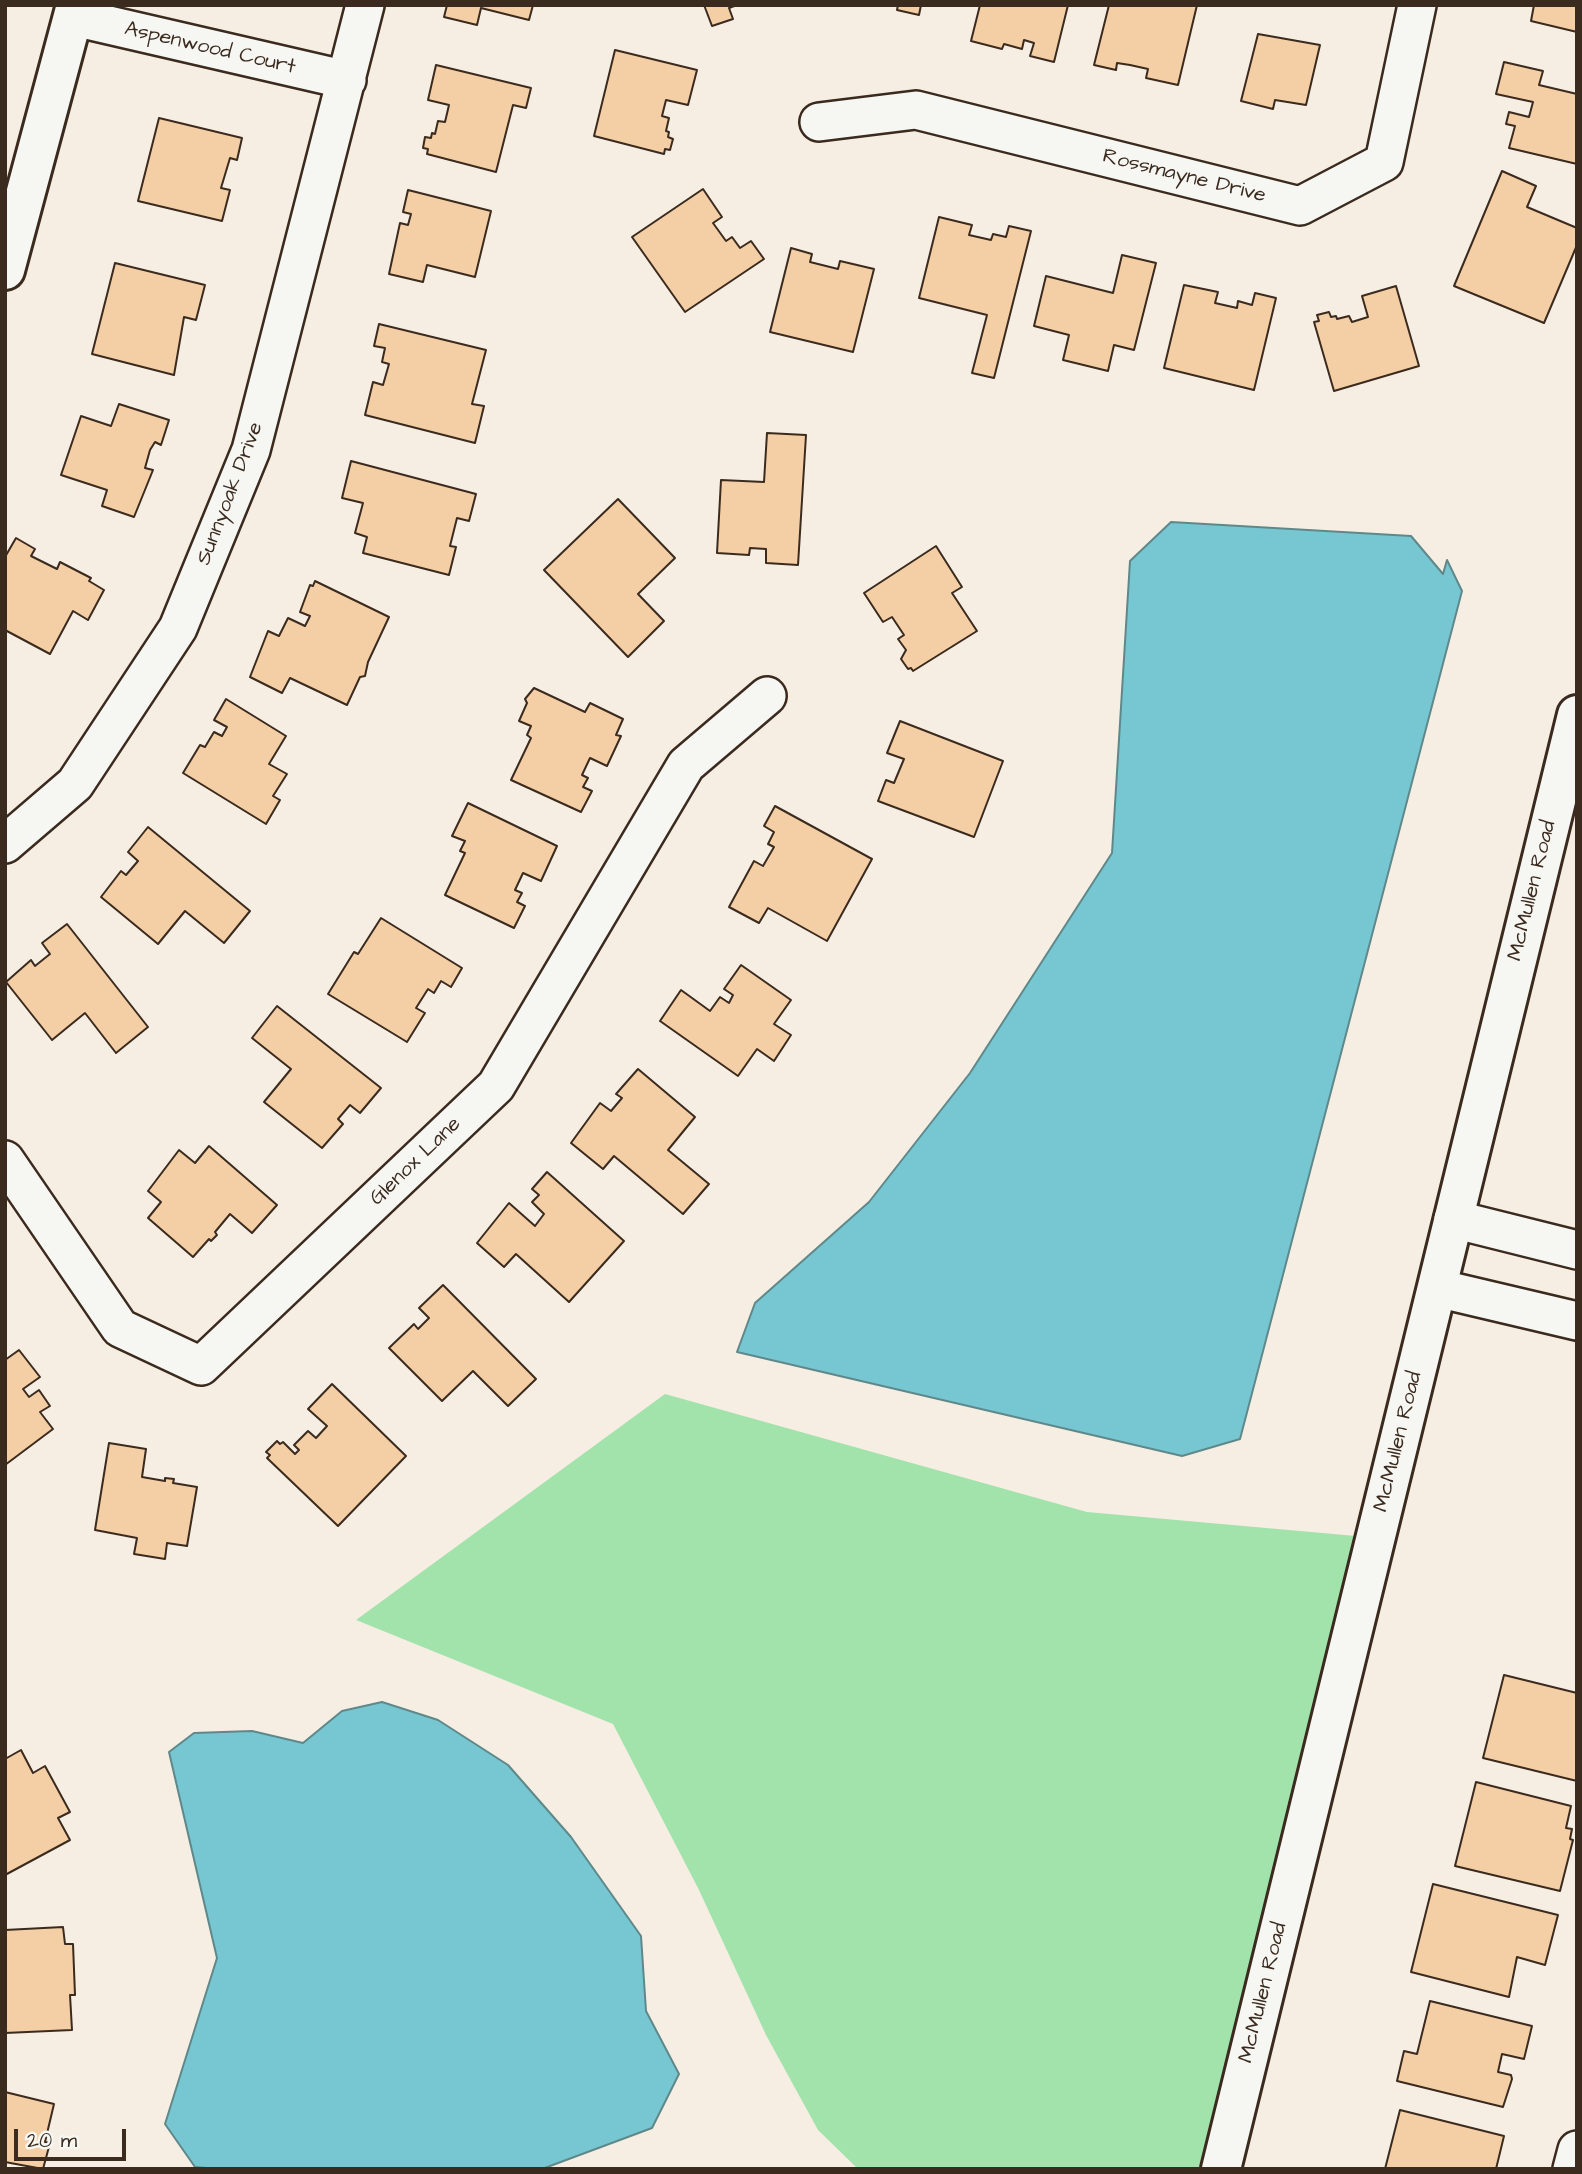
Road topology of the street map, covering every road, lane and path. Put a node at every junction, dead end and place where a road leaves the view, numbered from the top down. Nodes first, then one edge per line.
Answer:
1 (365, 5) edge
2 (1417, 5) edge
3 (75, 11) edge
4 (347, 80) junction
5 (819, 122) dead end
6 (5, 270) edge
7 (767, 696) dead end
8 (1577, 715) edge
9 (5, 844) edge
10 (5, 1160) edge
11 (1452, 1219) junction
12 (1577, 1250) edge
13 (1437, 1287) junction
14 (1577, 1321) edge
15 (1577, 2150) edge
16 (1221, 2169) edge
17 (1572, 2169) edge

1 - 4 street, Sunnyoak Drive
2 - 5 street, Rossmayne Drive
3 - 4 street, Aspenwood Court
3 - 6 street
4 - 9 street, Sunnyoak Drive
7 - 10 street, Glenox Lane
8 - 11 street, McMullen Road
11 - 12 street
11 - 13 street, McMullen Road
13 - 14 street
13 - 16 street, McMullen Road
15 - 17 street

